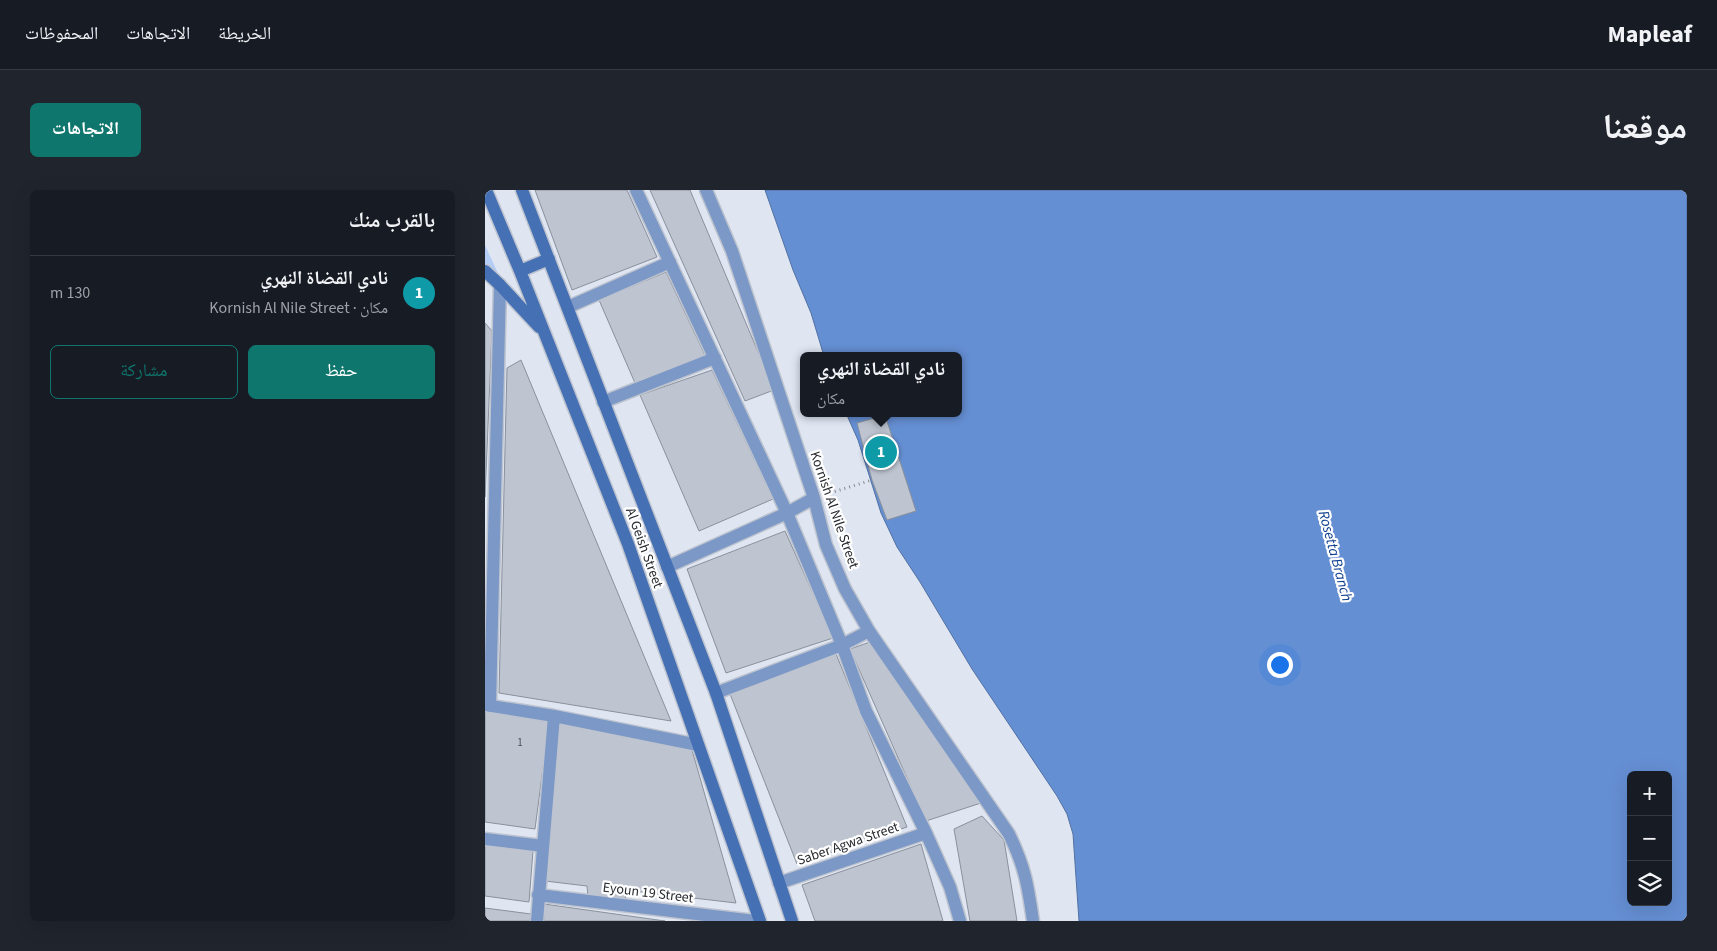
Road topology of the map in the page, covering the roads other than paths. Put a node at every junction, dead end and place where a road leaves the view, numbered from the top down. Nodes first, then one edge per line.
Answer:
1 (486, 190) edge
2 (523, 190) edge
3 (636, 190) edge
4 (706, 190) edge
5 (549, 259) junction
6 (670, 262) junction
7 (485, 271) edge
8 (519, 271) junction
9 (500, 285) junction
10 (567, 307) junction
11 (544, 334) junction
12 (715, 358) junction
13 (603, 402) junction
14 (813, 498) junction
15 (787, 513) junction
16 (667, 567) junction
17 (869, 631) junction
18 (842, 645) junction
19 (716, 693) junction
20 (488, 705) edge
21 (554, 716) junction
22 (698, 745) junction
23 (927, 833) junction
24 (485, 839) edge
25 (543, 846) junction
26 (779, 883) junction
27 (538, 895) junction
28 (695, 917) edge
29 (537, 921) edge
30 (755, 921) edge
31 (760, 921) edge
32 (792, 921) edge
33 (960, 921) edge
34 (1033, 921) edge

1 - 8 main road, Al Geish Street
2 - 5 main road, Al Geish Street
3 - 6 street
4 - 14 street, Kornish Al Nile Street
5 - 8 main road
5 - 10 main road, Al Geish Street
6 - 10 street
6 - 12 street
7 - 9 main road
8 - 11 main road, Al Geish Street
9 - 11 main road
9 - 20 street
10 - 13 main road, Al Geish Street
11 - 22 main road, Al Geish Street
12 - 13 street
12 - 15 street
13 - 16 main road, Al Geish Street
14 - 15 street
14 - 17 street, Kornish Al Nile Street
15 - 16 street
15 - 18 street
16 - 19 main road, Al Geish Street
17 - 18 street
17 - 34 street, Kornish Al Nile Street
18 - 19 street
18 - 23 street
19 - 26 main road, Al Geish Street
20 - 21 street
21 - 22 street
21 - 25 street
22 - 31 main road, Al Geish Street
23 - 26 street, Saber Agwa Street
23 - 33 street
24 - 25 street
25 - 27 street
26 - 32 main road, Al Geish Street
27 - 28 street, Eyoun 19 Street
27 - 29 street
28 - 30 street, Eyoun 19 Street

